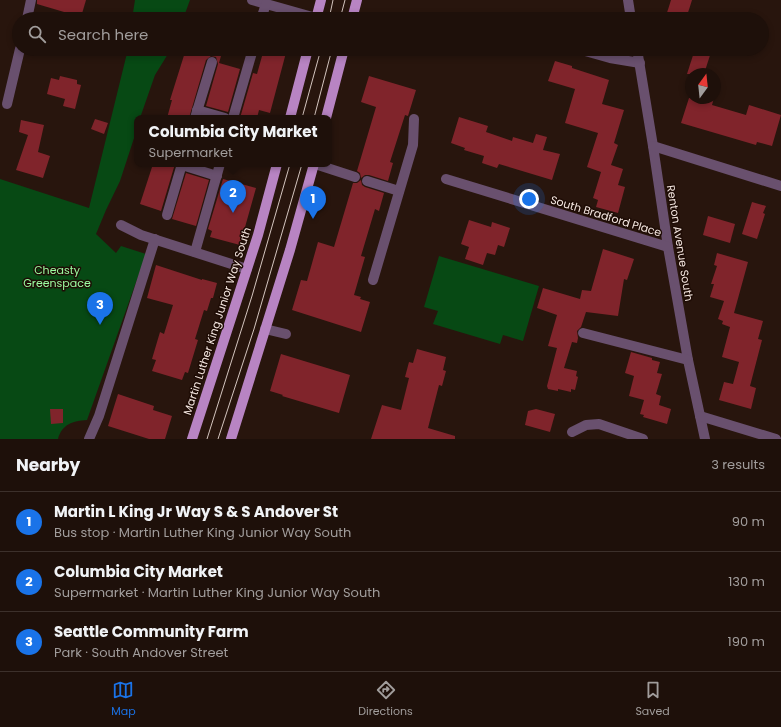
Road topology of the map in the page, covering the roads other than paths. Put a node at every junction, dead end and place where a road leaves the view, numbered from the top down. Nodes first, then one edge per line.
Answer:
1 (31, 0) edge
2 (252, 0) edge
3 (320, 0) edge
4 (357, 0) edge
5 (628, 0) edge
6 (266, 4) junction
7 (28, 12) edge
8 (263, 12) edge
9 (293, 12) edge
10 (317, 12) edge
11 (354, 12) edge
12 (630, 12) edge
13 (18, 56) edge
14 (251, 56) edge
15 (306, 56) edge
16 (342, 56) edge
17 (603, 56) edge
18 (638, 56) edge
19 (212, 62) dead end
20 (640, 63) junction
21 (7, 104) dead end
22 (196, 114) edge
23 (234, 115) edge
24 (291, 115) edge
25 (327, 115) edge
26 (414, 119) dead end
27 (653, 146) junction
28 (181, 167) edge
29 (188, 167) edge
30 (219, 167) edge
31 (276, 167) edge
32 (314, 167) edge
33 (324, 167) edge
34 (217, 176) junction
35 (355, 177) dead end
36 (446, 179) dead end
37 (367, 181) dead end
38 (781, 186) edge
39 (399, 192) junction
40 (167, 215) dead end
41 (121, 225) dead end
42 (155, 239) junction
43 (668, 247) junction
44 (195, 252) junction
45 (247, 269) junction
46 (373, 280) dead end
47 (265, 329) junction
48 (583, 333) dead end
49 (286, 334) dead end
50 (688, 360) junction
51 (700, 416) junction
52 (572, 432) dead end
53 (89, 439) edge
54 (192, 439) edge
55 (231, 439) edge
56 (643, 439) edge
57 (705, 439) edge
58 (776, 439) edge

1 - 7 street
2 - 6 street
3 - 10 main road
4 - 11 main road
5 - 12 street
6 - 8 street
6 - 9 street
13 - 21 street
14 - 23 street
15 - 24 main road
16 - 25 main road
17 - 20 street
18 - 20 street, Renton Avenue South
19 - 22 street
20 - 27 street, Renton Avenue South
26 - 39 street
27 - 38 street
27 - 43 street, Renton Avenue South
28 - 40 street
29 - 34 street
30 - 34 street
31 - 45 main road, Martin Luther King Junior Way South
32 - 47 main road
33 - 35 street
34 - 44 street
36 - 43 street, South Bradford Place
37 - 39 street
39 - 46 street
41 - 42 street
42 - 44 street
42 - 53 street
43 - 50 street, Renton Avenue South
44 - 45 street
45 - 54 main road, Martin Luther King Junior Way South
47 - 49 street
47 - 55 main road
48 - 50 street
50 - 51 street, Renton Avenue South
51 - 57 street, Renton Avenue South
51 - 58 street
52 - 56 street

